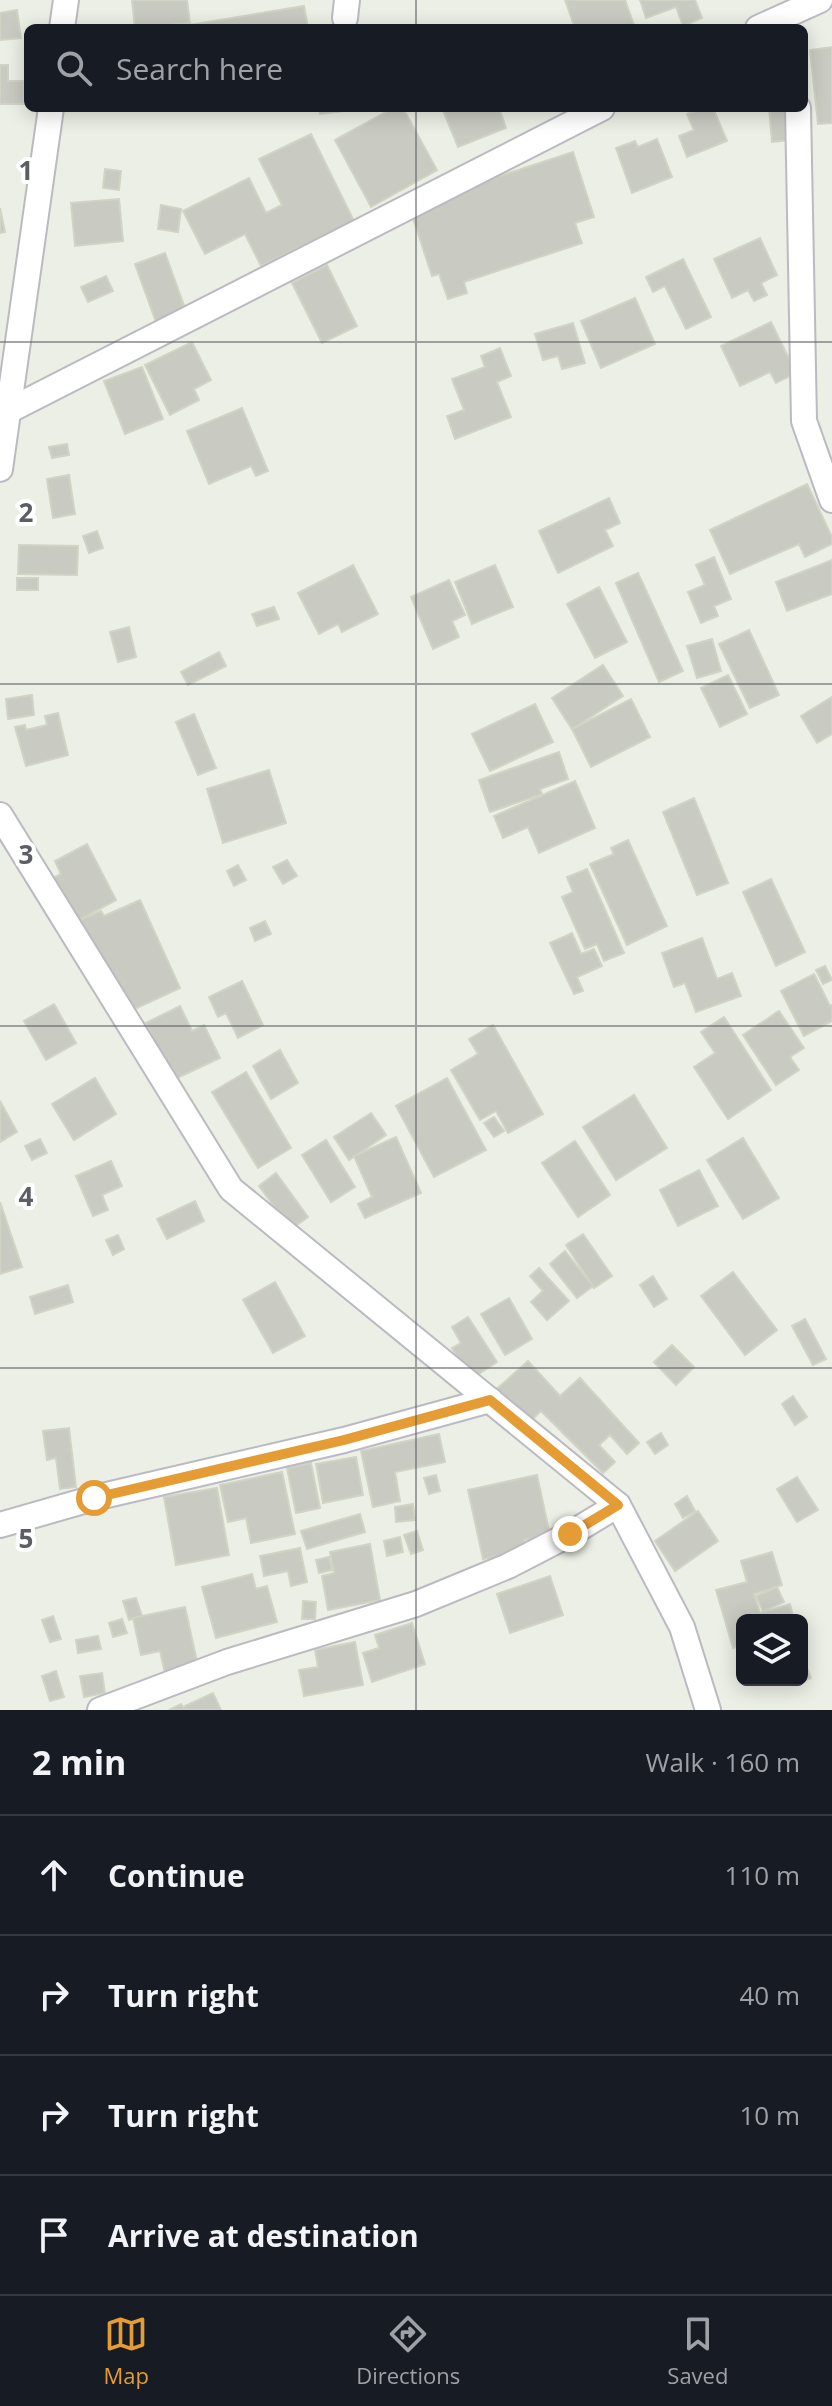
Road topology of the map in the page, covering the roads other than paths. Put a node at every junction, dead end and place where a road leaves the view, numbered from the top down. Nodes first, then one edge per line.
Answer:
1 (66, 0) edge
2 (820, 0) edge
3 (796, 18) edge
4 (63, 24) edge
5 (773, 24) edge
6 (50, 112) edge
7 (594, 112) edge
8 (798, 112) edge
9 (8, 411) junction
10 (0, 469) edge
11 (832, 500) edge
12 (0, 815) edge
13 (490, 1400) junction
14 (618, 1505) junction
15 (0, 1525) edge
16 (100, 1710) edge
17 (708, 1710) edge

1 - 4 street
2 - 3 street
3 - 5 street
6 - 9 street
7 - 9 street
8 - 11 street
9 - 10 street
12 - 13 street
13 - 14 street
13 - 15 street
14 - 16 street
14 - 17 street

